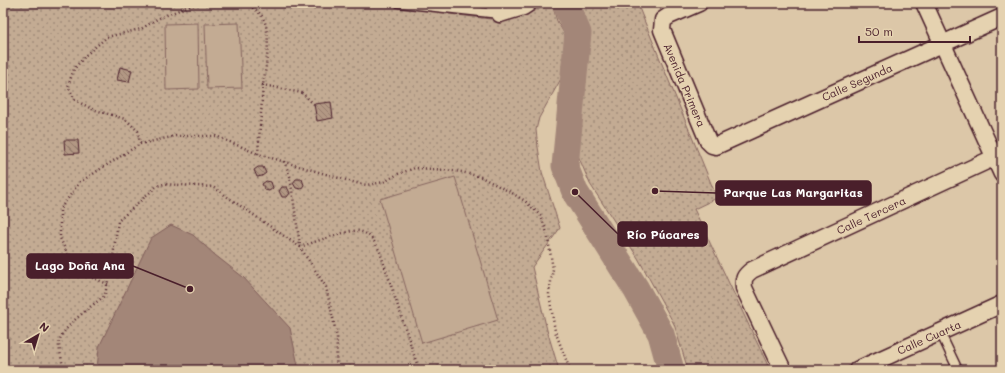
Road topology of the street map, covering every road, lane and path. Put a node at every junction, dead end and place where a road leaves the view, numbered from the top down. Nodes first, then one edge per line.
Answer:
1 (205, 3) edge
2 (246, 3) edge
3 (399, 3) edge
4 (529, 3) edge
5 (699, 3) edge
6 (924, 3) edge
7 (496, 9) edge
8 (1002, 17) edge
9 (942, 44) junction
10 (263, 85) junction
11 (314, 104) dead end
12 (140, 144) junction
13 (712, 145) joint
14 (258, 154) junction
15 (998, 155) edge
16 (284, 161) junction
17 (1002, 174) edge
18 (300, 247) junction
19 (108, 284) junction
20 (1002, 304) edge
21 (940, 332) junction
22 (64, 370) edge
23 (336, 370) edge
24 (419, 370) edge
25 (570, 370) edge
26 (783, 370) edge
27 (857, 370) edge
28 (958, 370) edge

1 - 12 path
2 - 10 path
3 - 7 lane
4 - 7 street
5 - 13 street, Avenida Primera
6 - 9 street
8 - 9 street, Calle Segunda
9 - 13 street, Calle Segunda
9 - 15 street
10 - 11 path
10 - 14 path
12 - 14 path
12 - 19 path
14 - 16 path
15 - 17 street
15 - 26 street, Calle Tercera
16 - 18 path
16 - 25 path
18 - 19 path
18 - 23 path
18 - 24 path
19 - 22 path
20 - 21 street, Calle Cuarta
21 - 27 street, Calle Cuarta
21 - 28 lane

